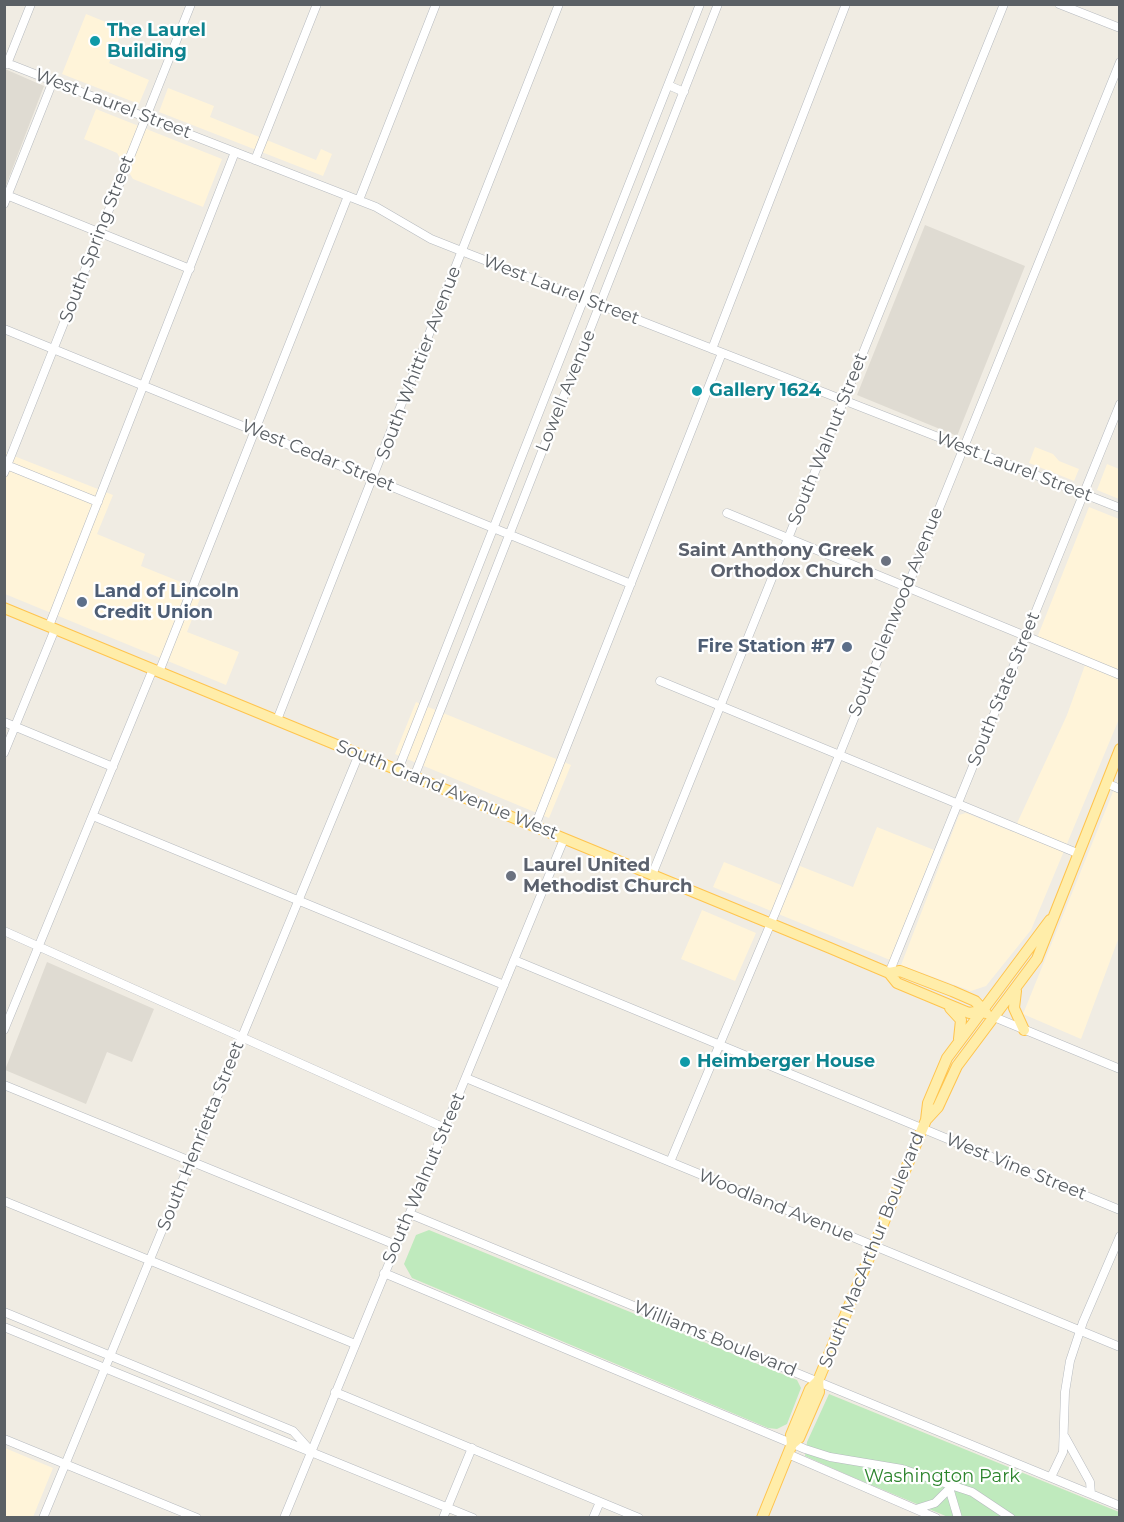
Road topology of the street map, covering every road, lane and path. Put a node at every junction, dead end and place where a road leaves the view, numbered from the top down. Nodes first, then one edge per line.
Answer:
1 (31, 4) edge
2 (191, 4) edge
3 (317, 4) edge
4 (436, 4) edge
5 (559, 4) edge
6 (700, 4) edge
7 (718, 4) edge
8 (846, 4) edge
9 (1004, 4) edge
10 (1059, 4) edge
11 (1119, 28) edge
12 (1119, 62) edge
13 (6, 63) edge
14 (53, 81) junction
15 (668, 85) junction
16 (684, 92) junction
17 (145, 117) junction
18 (236, 152) junction
19 (255, 160) junction
20 (348, 196) junction
21 (6, 198) edge
22 (359, 200) junction
23 (99, 233) junction
24 (462, 252) junction
25 (190, 269) junction
26 (584, 299) junction
27 (600, 306) junction
28 (4, 329) edge
29 (54, 349) junction
30 (712, 349) junction
31 (722, 353) junction
32 (144, 385) junction
33 (843, 400) junction
34 (1119, 404) edge
35 (255, 430) junction
36 (963, 448) junction
37 (6, 468) edge
38 (373, 478) junction
39 (1083, 494) junction
40 (98, 502) junction
41 (1119, 508) edge
42 (727, 513) dead end
43 (494, 528) junction
44 (509, 534) junction
45 (788, 538) junction
46 (631, 584) junction
47 (907, 588) junction
48 (4, 608) edge
49 (52, 628) junction
50 (1025, 637) junction
51 (156, 671) junction
52 (1119, 675) edge
53 (660, 681) dead end
54 (719, 705) junction
55 (277, 720) junction
56 (4, 722) edge
57 (15, 727) junction
58 (1119, 749) edge
59 (4, 753) edge
60 (358, 754) junction
61 (839, 755) junction
62 (113, 766) junction
63 (398, 770) junction
64 (414, 777) junction
65 (1106, 783) junction
66 (1119, 789) edge
67 (957, 804) junction
68 (93, 816) junction
69 (535, 826) junction
70 (564, 839) junction
71 (1077, 853) junction
72 (652, 875) junction
73 (298, 900) junction
74 (1050, 920) junction
75 (770, 924) junction
76 (4, 930) edge
77 (39, 946) junction
78 (514, 960) junction
79 (890, 973) junction
80 (504, 985) junction
81 (1016, 990) junction
82 (938, 999) junction
83 (981, 1011) junction
84 (994, 1017) junction
85 (4, 1030) edge
86 (1024, 1030) junction
87 (242, 1037) junction
88 (958, 1041) junction
89 (719, 1044) junction
90 (1119, 1069) edge
91 (466, 1078) junction
92 (4, 1085) edge
93 (924, 1124) junction
94 (445, 1128) junction
95 (190, 1161) junction
96 (670, 1162) junction
97 (4, 1201) edge
98 (1119, 1210) edge
99 (410, 1214) junction
100 (1119, 1236) edge
101 (396, 1245) junction
102 (874, 1246) junction
103 (150, 1260) junction
104 (384, 1273) junction
105 (4, 1312) edge
106 (4, 1327) edge
107 (1080, 1331) junction
108 (355, 1344) junction
109 (1119, 1347) edge
110 (111, 1356) junction
111 (106, 1368) junction
112 (818, 1381) junction
113 (335, 1392) junction
114 (1065, 1437) junction
115 (4, 1439) edge
116 (472, 1448) junction
117 (790, 1449) junction
118 (311, 1451) junction
119 (65, 1464) junction
120 (1051, 1478) junction
121 (951, 1489) junction
122 (1091, 1494) junction
123 (600, 1502) junction
124 (1119, 1506) edge
125 (448, 1507) junction
126 (916, 1509) junction
127 (43, 1518) edge
128 (197, 1518) edge
129 (284, 1518) edge
130 (443, 1518) edge
131 (473, 1518) edge
132 (593, 1518) edge
133 (639, 1518) edge
134 (762, 1518) edge
135 (936, 1518) edge
136 (958, 1518) edge
137 (1011, 1518) edge

1 - 13 street
2 - 17 street, South Spring Street
3 - 19 street
4 - 22 street
5 - 24 street, South Whittier Avenue
6 - 15 street, Lowell Avenue
7 - 16 street, Lowell Avenue
8 - 30 street
9 - 33 street, South Walnut Street
10 - 11 street
12 - 36 street, South Glenwood Avenue
13 - 14 street, West Laurel Street
14 - 17 street, West Laurel Street
14 - 21 street
15 - 16 street
15 - 26 street, Lowell Avenue
16 - 27 street, Lowell Avenue
17 - 18 street, West Laurel Street
17 - 23 street, South Spring Street
18 - 19 street, West Laurel Street
18 - 25 street
19 - 20 street, West Laurel Street
20 - 22 street, West Laurel Street
20 - 35 street
21 - 23 street
22 - 24 street, West Laurel Street
23 - 25 street
23 - 29 street, South Spring Street
24 - 26 street, West Laurel Street
24 - 38 street, South Whittier Avenue
25 - 32 street
26 - 27 street, West Laurel Street
26 - 43 street, Lowell Avenue
27 - 30 street, West Laurel Street
27 - 44 street, Lowell Avenue
28 - 29 street, West Cedar Street
29 - 32 street, West Cedar Street
29 - 37 street, South Spring Street
30 - 31 street, West Laurel Street
31 - 33 street, West Laurel Street
31 - 46 street
32 - 35 street, West Cedar Street
32 - 40 street
33 - 36 street, West Laurel Street
33 - 45 street, South Walnut Street
34 - 39 street, South State Street
35 - 38 street, West Cedar Street
35 - 51 street
36 - 39 street, West Laurel Street
36 - 47 street, South Glenwood Avenue
37 - 40 street
38 - 43 street, West Cedar Street
38 - 55 street, South Whittier Avenue
39 - 41 street, West Laurel Street
39 - 50 street, South State Street
40 - 49 street
42 - 45 street
43 - 44 street, West Cedar Street
43 - 63 street, Lowell Avenue
44 - 46 street, West Cedar Street
44 - 64 street, Lowell Avenue
45 - 47 street
45 - 54 street, South Walnut Street
46 - 69 street
47 - 50 street
47 - 61 street, South Glenwood Avenue
48 - 49 main road, South Grand Avenue West
49 - 51 main road, South Grand Avenue West
49 - 57 street
50 - 52 street
50 - 67 street, South State Street
51 - 55 main road, South Grand Avenue West
51 - 62 street
53 - 54 street
54 - 61 street
54 - 72 street, South Walnut Street
55 - 60 main road, South Grand Avenue West
56 - 57 street
57 - 59 street
57 - 62 street
58 - 65 main road, South MacArthur Boulevard
60 - 63 main road, South Grand Avenue West
60 - 73 street, South Henrietta Street
61 - 67 street
61 - 75 street, South Glenwood Avenue
62 - 68 street
63 - 64 main road, South Grand Avenue West
64 - 69 main road, South Grand Avenue West
65 - 66 street
65 - 71 main road, South MacArthur Boulevard
67 - 71 street
67 - 79 street, South State Street
68 - 73 street
68 - 77 street
69 - 70 main road, South Grand Avenue West
70 - 72 main road, South Grand Avenue West
70 - 78 street, South Walnut Street
71 - 74 main road, South MacArthur Boulevard
72 - 75 main road, South Grand Avenue West
73 - 80 street
73 - 87 street, South Henrietta Street
74 - 81 main road, South MacArthur Boulevard
74 - 83 main road, South MacArthur Boulevard
75 - 79 main road, South Grand Avenue West
75 - 89 street, South Glenwood Avenue
76 - 77 street
77 - 85 street
77 - 87 street
78 - 80 street, South Walnut Street
78 - 89 street, West Vine Street
79 - 82 main road, South Grand Avenue West
79 - 83 main road, South Grand Avenue West
80 - 91 street, South Walnut Street
81 - 84 main road, South MacArthur Boulevard
81 - 86 main road
82 - 83 main road, South Grand Avenue West
82 - 88 main road
83 - 84 main road, South Grand Avenue West
83 - 88 main road, South MacArthur Boulevard
84 - 86 street, South Grand Avenue West
84 - 93 main road, South MacArthur Boulevard
86 - 90 street, South Grand Avenue West
87 - 94 street
87 - 95 street, South Henrietta Street
88 - 93 main road, South MacArthur Boulevard
89 - 93 street, West Vine Street
89 - 96 street, South Glenwood Avenue
91 - 94 street, South Walnut Street
91 - 96 street, Woodland Avenue
92 - 95 street
93 - 98 street, West Vine Street
93 - 102 main road, South MacArthur Boulevard
94 - 99 street, South Walnut Street
95 - 101 street
95 - 103 street, South Henrietta Street
96 - 102 street, Woodland Avenue
97 - 103 street
99 - 101 street, South Walnut Street
99 - 112 street, Williams Boulevard
100 - 107 street
101 - 104 street, South Walnut Street
102 - 107 street, Woodland Avenue
102 - 112 main road, South MacArthur Boulevard
103 - 108 street
103 - 110 street, South Henrietta Street
104 - 108 street, South Walnut Street
104 - 117 street
105 - 110 street
106 - 111 street
107 - 109 street, Woodland Avenue
107 - 114 street
108 - 113 street, South Walnut Street
110 - 111 street, South Henrietta Street
110 - 118 street
111 - 118 street
111 - 119 street, South Henrietta Street
112 - 117 main road, South MacArthur Boulevard
112 - 120 street, Williams Boulevard
113 - 116 street
113 - 118 street, South Walnut Street
114 - 120 street
114 - 122 street
115 - 119 street
116 - 123 street
116 - 125 street
117 - 121 street
117 - 126 street
117 - 134 main road, South MacArthur Boulevard
118 - 125 street
118 - 129 street, South Walnut Street
119 - 127 street, South Henrietta Street
119 - 128 street
120 - 122 street, Williams Boulevard
121 - 126 street
121 - 136 street
121 - 137 street
122 - 124 street, Williams Boulevard
123 - 132 street
123 - 133 street
125 - 130 street
125 - 131 street
126 - 135 street

